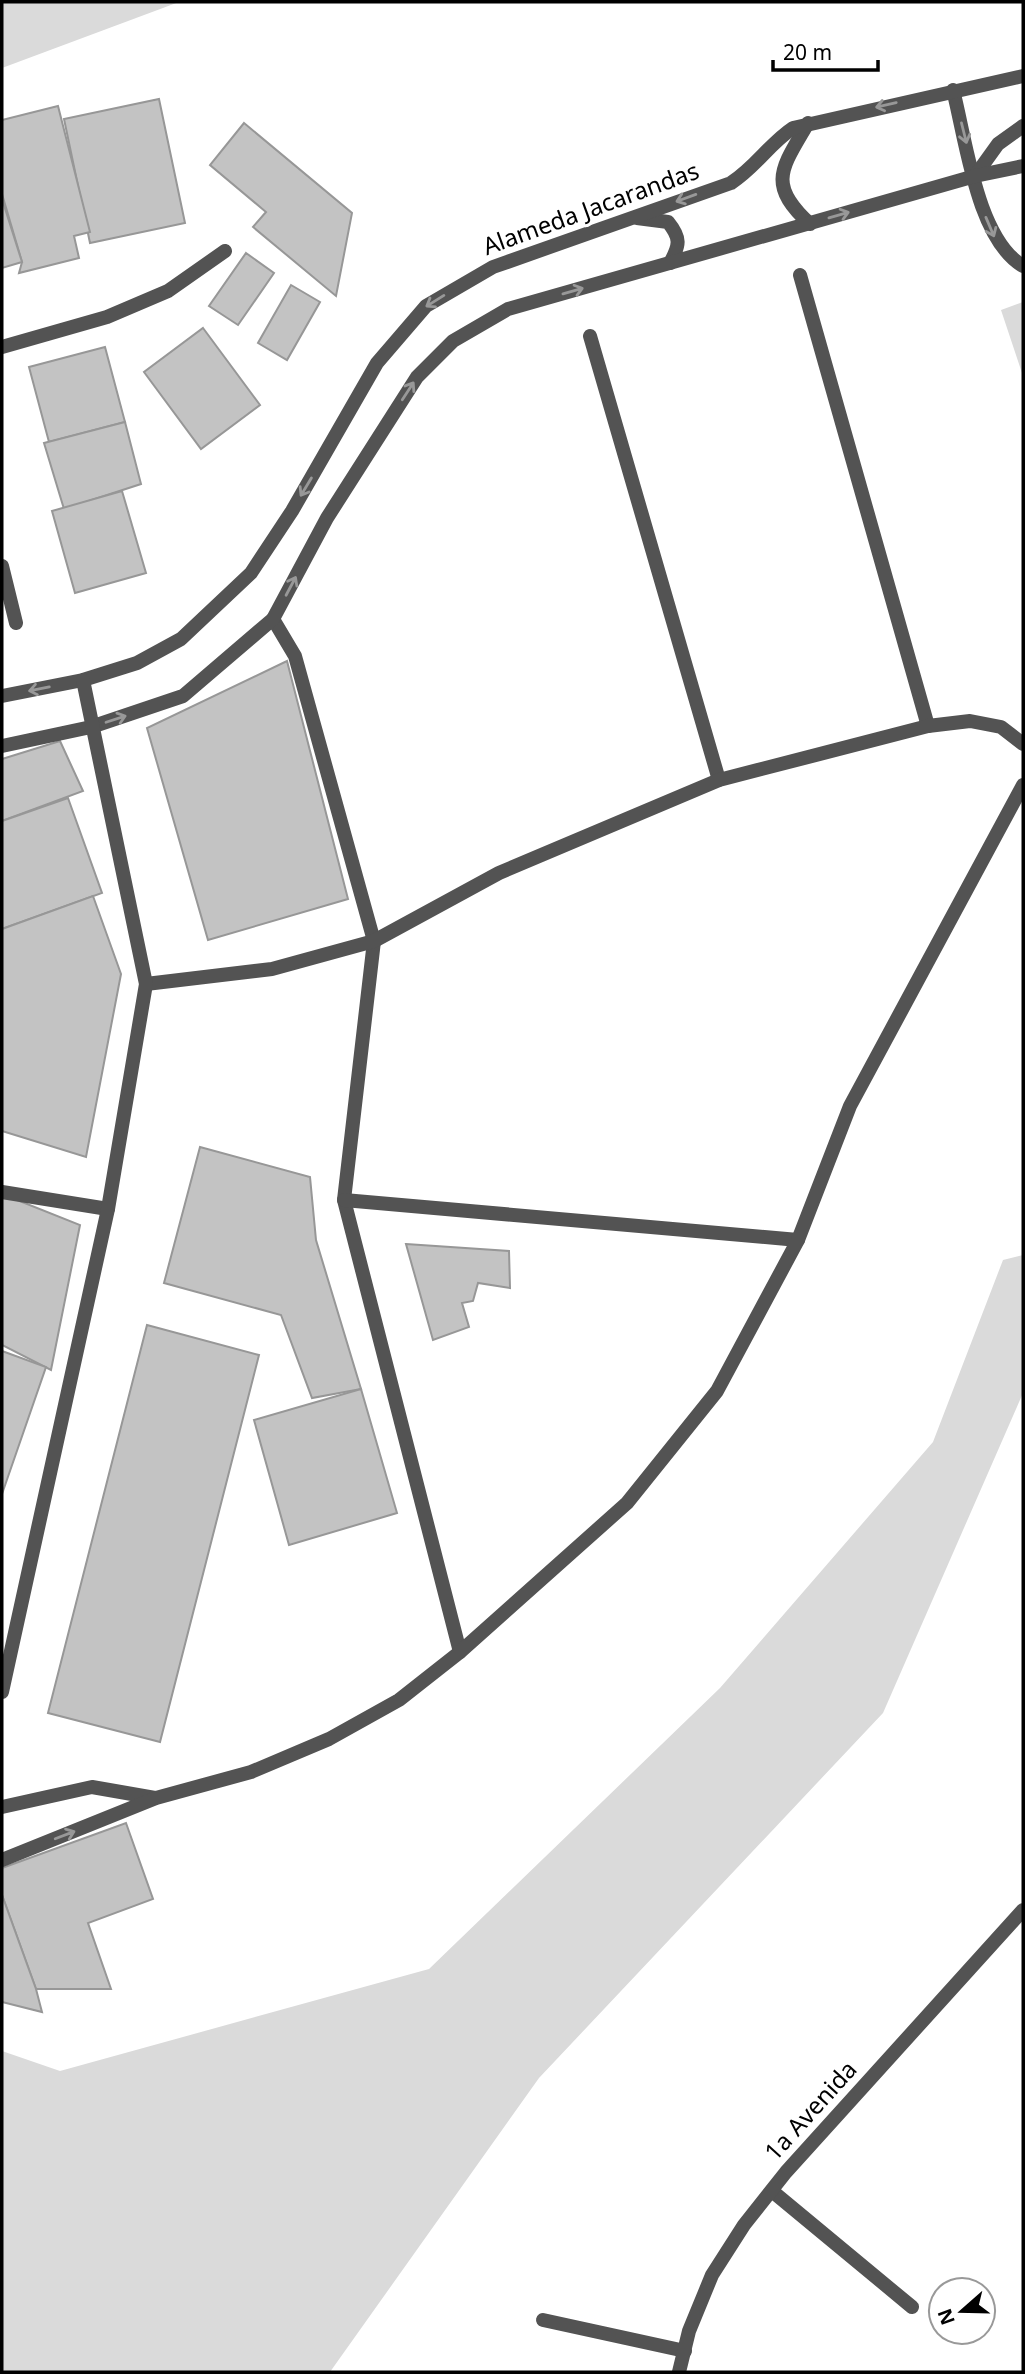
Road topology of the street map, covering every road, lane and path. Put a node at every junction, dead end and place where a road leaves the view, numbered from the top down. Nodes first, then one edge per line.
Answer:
1 (1023, 76) edge
2 (953, 90) junction
3 (808, 123) junction
4 (1023, 126) edge
5 (1023, 166) edge
6 (975, 176) junction
7 (630, 218) junction
8 (810, 223) junction
9 (225, 251) dead end
10 (670, 264) junction
11 (1023, 266) edge
12 (800, 275) dead end
13 (590, 336) dead end
14 (2, 346) edge
15 (2, 566) edge
16 (273, 619) junction
17 (16, 623) dead end
18 (83, 680) junction
19 (2, 696) edge
20 (91, 726) junction
21 (928, 726) junction
22 (1023, 744) edge
23 (2, 747) edge
24 (719, 780) junction
25 (1023, 785) edge
26 (374, 941) junction
27 (146, 984) junction
28 (2, 1192) edge
29 (344, 1200) junction
30 (108, 1209) junction
31 (798, 1240) junction
32 (460, 1652) junction
33 (2, 1692) edge
34 (156, 1798) junction
35 (2, 1807) edge
36 (2, 1860) edge
37 (1023, 1910) edge
38 (772, 2191) junction
39 (912, 2307) dead end
40 (544, 2320) dead end
41 (685, 2351) junction
42 (680, 2372) edge

1 - 2 street, Alameda Jacarandas
2 -> 3 street, Alameda Jacarandas
2 -> 6 street
3 -> 7 street, Alameda Jacarandas
3 - 8 street
4 - 6 street
5 - 6 street
8 -> 6 street
6 -> 11 street
7 - 10 street
7 -> 18 street, Alameda Jacarandas
8 - 10 street
9 - 14 street
16 -> 10 street
12 - 21 street
13 - 24 street
15 - 17 street
20 -> 16 street
16 - 26 street
18 -> 19 street, Alameda Jacarandas
18 - 20 street
20 - 23 street
20 - 27 street
21 - 22 street
21 - 24 street
24 - 26 street
25 - 31 street
26 - 27 street
26 - 29 street
27 - 30 street
28 - 30 street
29 - 31 street
29 - 32 street
30 - 33 street
31 - 32 street
32 - 34 street
34 - 35 street
36 -> 34 street
37 - 38 street, 1a Avenida
38 - 39 street
38 - 41 street, 1a Avenida
40 - 41 street
41 - 42 street, 1a Avenida

